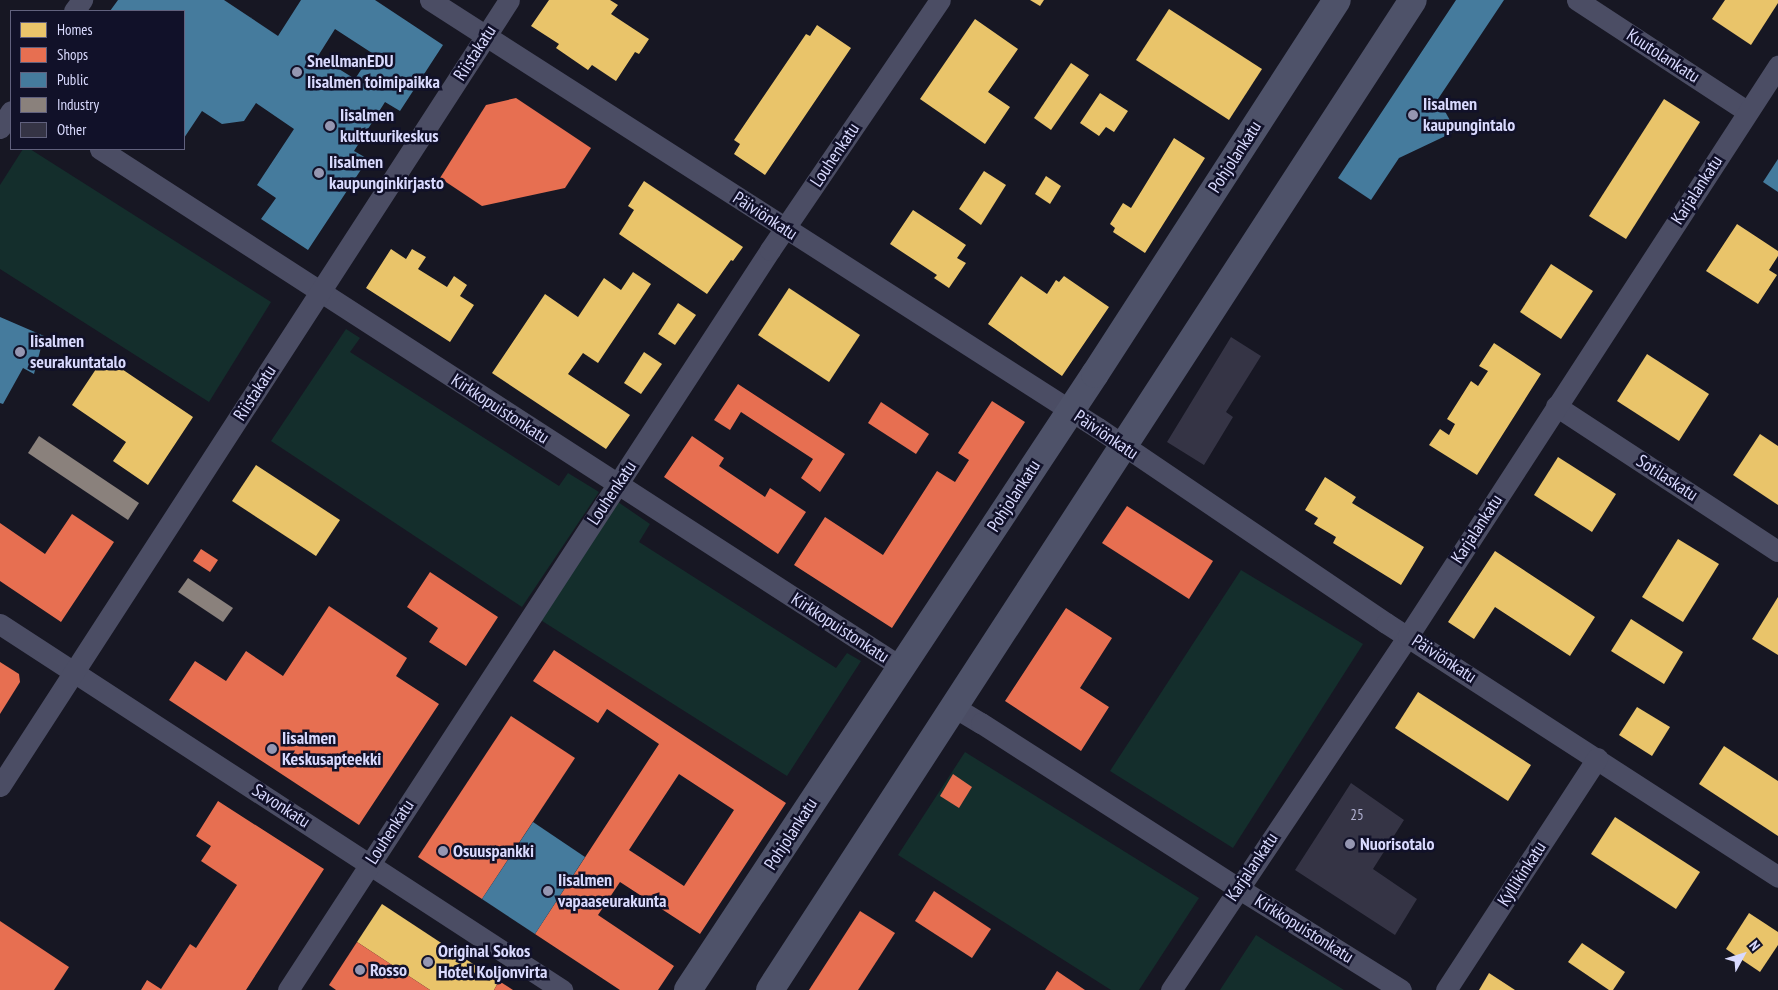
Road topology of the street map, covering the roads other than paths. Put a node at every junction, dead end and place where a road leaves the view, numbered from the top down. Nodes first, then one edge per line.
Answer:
1 (430, 0) edge
2 (509, 0) edge
3 (940, 0) edge
4 (1337, 0) edge
5 (1413, 0) edge
6 (1577, 0) edge
7 (486, 36) junction
8 (1778, 66) edge
9 (1748, 112) junction
10 (10, 113) edge
11 (0, 128) edge
12 (102, 150) edge
13 (785, 229) junction
14 (320, 293) junction
15 (1556, 406) junction
16 (1070, 411) junction
17 (1123, 447) junction
18 (617, 485) junction
19 (1778, 550) edge
20 (0, 624) edge
21 (1408, 636) junction
22 (901, 668) junction
23 (74, 671) junction
24 (954, 708) junction
25 (1598, 758) junction
26 (0, 786) edge
27 (370, 864) junction
28 (1778, 877) edge
29 (1238, 888) junction
30 (288, 990) edge
31 (562, 990) edge
32 (688, 990) edge
33 (770, 990) edge
34 (1171, 990) edge
35 (1401, 990) edge
36 (1446, 990) edge

1 - 7 street, Päiviönkatu
2 - 7 street, Riistakatu
3 - 13 street, Louhenkatu
4 - 16 main road, Pohjolankatu
5 - 17 main road
6 - 9 street, Kuutolankatu
7 - 13 street, Päiviönkatu
7 - 14 street, Riistakatu
8 - 9 street, Karjalankatu
9 - 15 street, Karjalankatu
10 - 11 street
12 - 14 street, Kirkkopuistonkatu
13 - 16 street, Päiviönkatu
13 - 18 street, Louhenkatu
14 - 18 street, Kirkkopuistonkatu
14 - 23 street, Riistakatu
15 - 19 street, Sotilaskatu
15 - 21 street, Karjalankatu
16 - 17 street, Päiviönkatu
16 - 22 main road, Pohjolankatu
17 - 21 street, Päiviönkatu
17 - 24 main road
18 - 22 street, Kirkkopuistonkatu
18 - 27 street, Louhenkatu
20 - 23 street, Savonkatu
21 - 25 street, Päiviönkatu
21 - 29 street, Karjalankatu
22 - 32 main road, Pohjolankatu
23 - 26 street, Riistakatu
23 - 27 street, Savonkatu
24 - 29 street, Kirkkopuistonkatu
24 - 33 main road
25 - 28 street, Päiviönkatu
25 - 36 street, Kyllikinkatu
27 - 30 street, Louhenkatu
27 - 31 street, Savonkatu
29 - 34 street, Karjalankatu
29 - 35 street, Kirkkopuistonkatu

